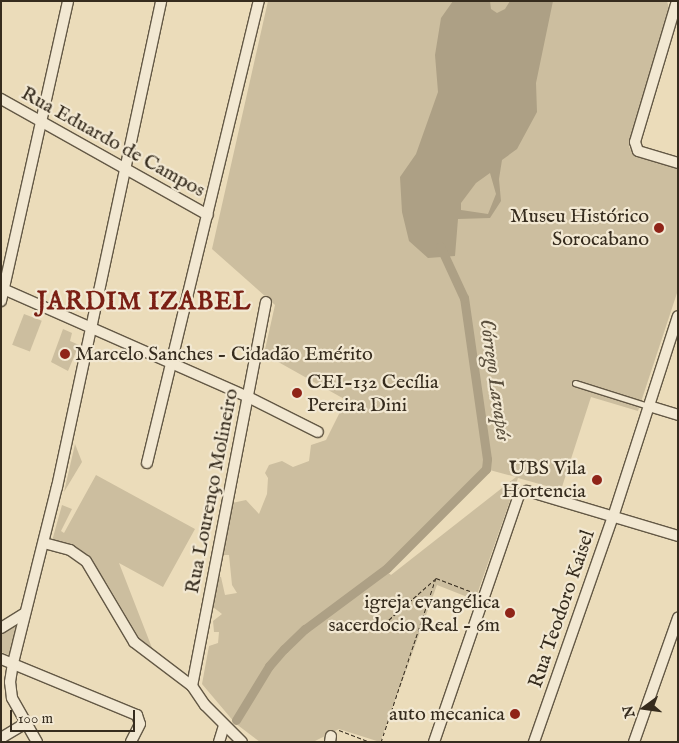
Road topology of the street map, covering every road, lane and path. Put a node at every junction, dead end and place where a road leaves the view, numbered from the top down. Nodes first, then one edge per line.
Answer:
1 (68, 1) edge
2 (161, 1) edge
3 (259, 1) edge
4 (677, 1) edge
5 (1, 100) edge
6 (40, 120) junction
7 (678, 163) edge
8 (126, 169) junction
9 (208, 215) junction
10 (2, 289) edge
11 (1, 301) edge
12 (266, 302) dead end
13 (678, 316) edge
14 (91, 328) junction
15 (170, 365) junction
16 (575, 383) dead end
17 (248, 397) junction
18 (649, 406) junction
19 (678, 416) edge
20 (318, 432) dead end
21 (147, 463) dead end
22 (613, 517) junction
23 (678, 536) edge
24 (44, 543) junction
25 (436, 578) junction
26 (485, 597) junction
27 (25, 613) junction
28 (678, 618) edge
29 (384, 624) dead end
30 (1, 628) edge
31 (1, 658) edge
32 (13, 663) junction
33 (192, 686) junction
34 (24, 724) junction
35 (226, 727) junction
36 (1, 738) edge
37 (239, 739) edge
38 (331, 739) edge
39 (37, 742) edge
40 (131, 742) edge
41 (218, 742) edge
42 (371, 742) edge
43 (381, 742) edge
44 (434, 742) edge
45 (534, 742) edge
46 (634, 742) edge

1 - 6 street
2 - 8 street
3 - 9 street
4 - 7 street
5 - 6 street, Rua Eduardo de Campos
6 - 8 street, Rua Eduardo de Campos
6 - 10 street
8 - 9 street, Rua Eduardo de Campos
8 - 14 street
9 - 15 street
10 - 11 street
10 - 14 street
12 - 17 street, Rua Lourenço Molineiro
13 - 18 street, Rua Teodoro Kaisel
14 - 15 street
14 - 24 street
15 - 17 street
15 - 21 street
16 - 18 lane
17 - 20 street
17 - 33 street, Rua Lourenço Molineiro
18 - 19 street
18 - 22 street, Rua Teodoro Kaisel
22 - 23 street
22 - 26 street
22 - 45 street, Rua Teodoro Kaisel
24 - 27 street
24 - 33 street
25 - 26 path
25 - 29 path
25 - 43 path
26 - 44 street
27 - 30 street
27 - 32 street
28 - 46 street
31 - 32 street
32 - 34 street
32 - 40 street
33 - 35 street
34 - 36 street
34 - 39 street
35 - 37 street
35 - 41 street
38 - 42 path

